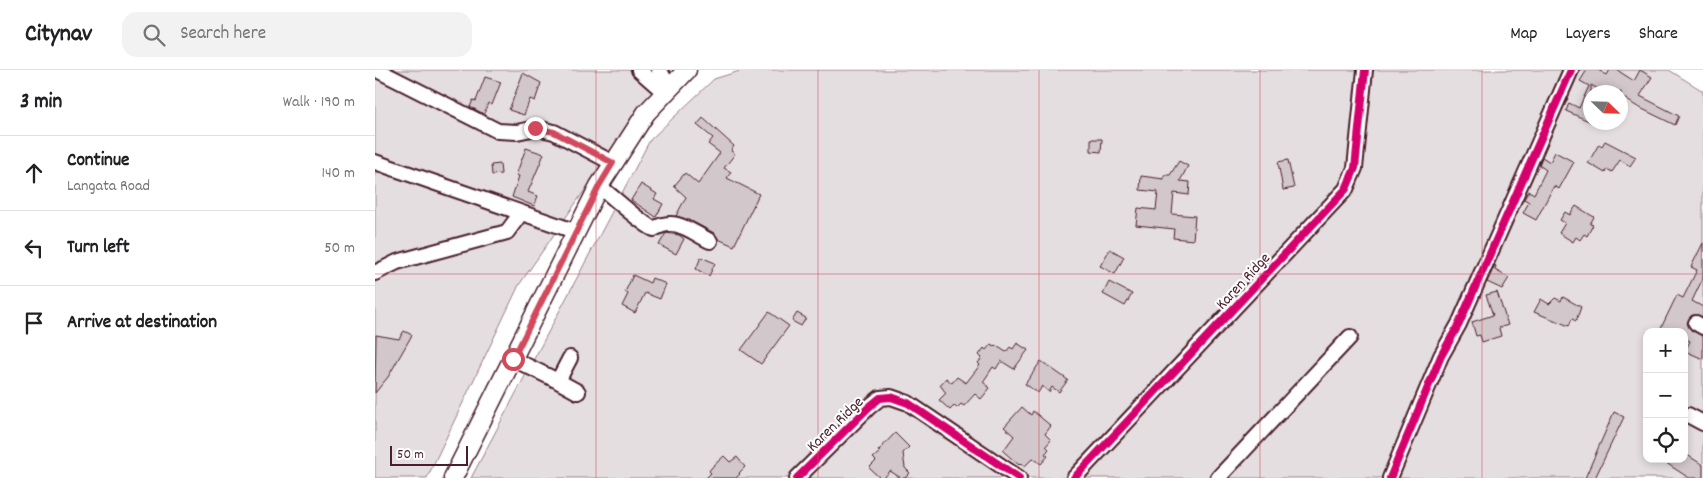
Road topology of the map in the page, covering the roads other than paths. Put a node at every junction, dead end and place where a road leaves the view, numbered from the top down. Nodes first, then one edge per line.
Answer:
1 (377, 70) edge
2 (639, 70) edge
3 (659, 70) edge
4 (687, 70) edge
5 (1365, 70) edge
6 (1571, 70) edge
7 (667, 90) junction
8 (375, 162) edge
9 (613, 163) junction
10 (599, 186) junction
11 (521, 213) junction
12 (577, 232) junction
13 (710, 241) dead end
14 (375, 273) edge
15 (1350, 337) dead end
16 (570, 358) dead end
17 (513, 359) junction
18 (558, 381) junction
19 (578, 392) dead end
20 (1688, 415) dead end
21 (1703, 423) edge
22 (453, 478) edge
23 (797, 478) edge
24 (1019, 478) edge
25 (1074, 478) edge
26 (1218, 478) edge
27 (1390, 478) edge

1 - 9 street
2 - 7 street
3 - 7 street
4 - 7 main road
5 - 25 street, Karen Ridge
6 - 27 street
7 - 9 main road
8 - 11 street
9 - 10 main road
10 - 12 main road
10 - 13 street
11 - 12 street
11 - 14 street
12 - 17 main road
15 - 26 street
16 - 18 street
17 - 18 street
17 - 22 main road
18 - 19 street
20 - 21 street
23 - 24 street, Karen Ridge

